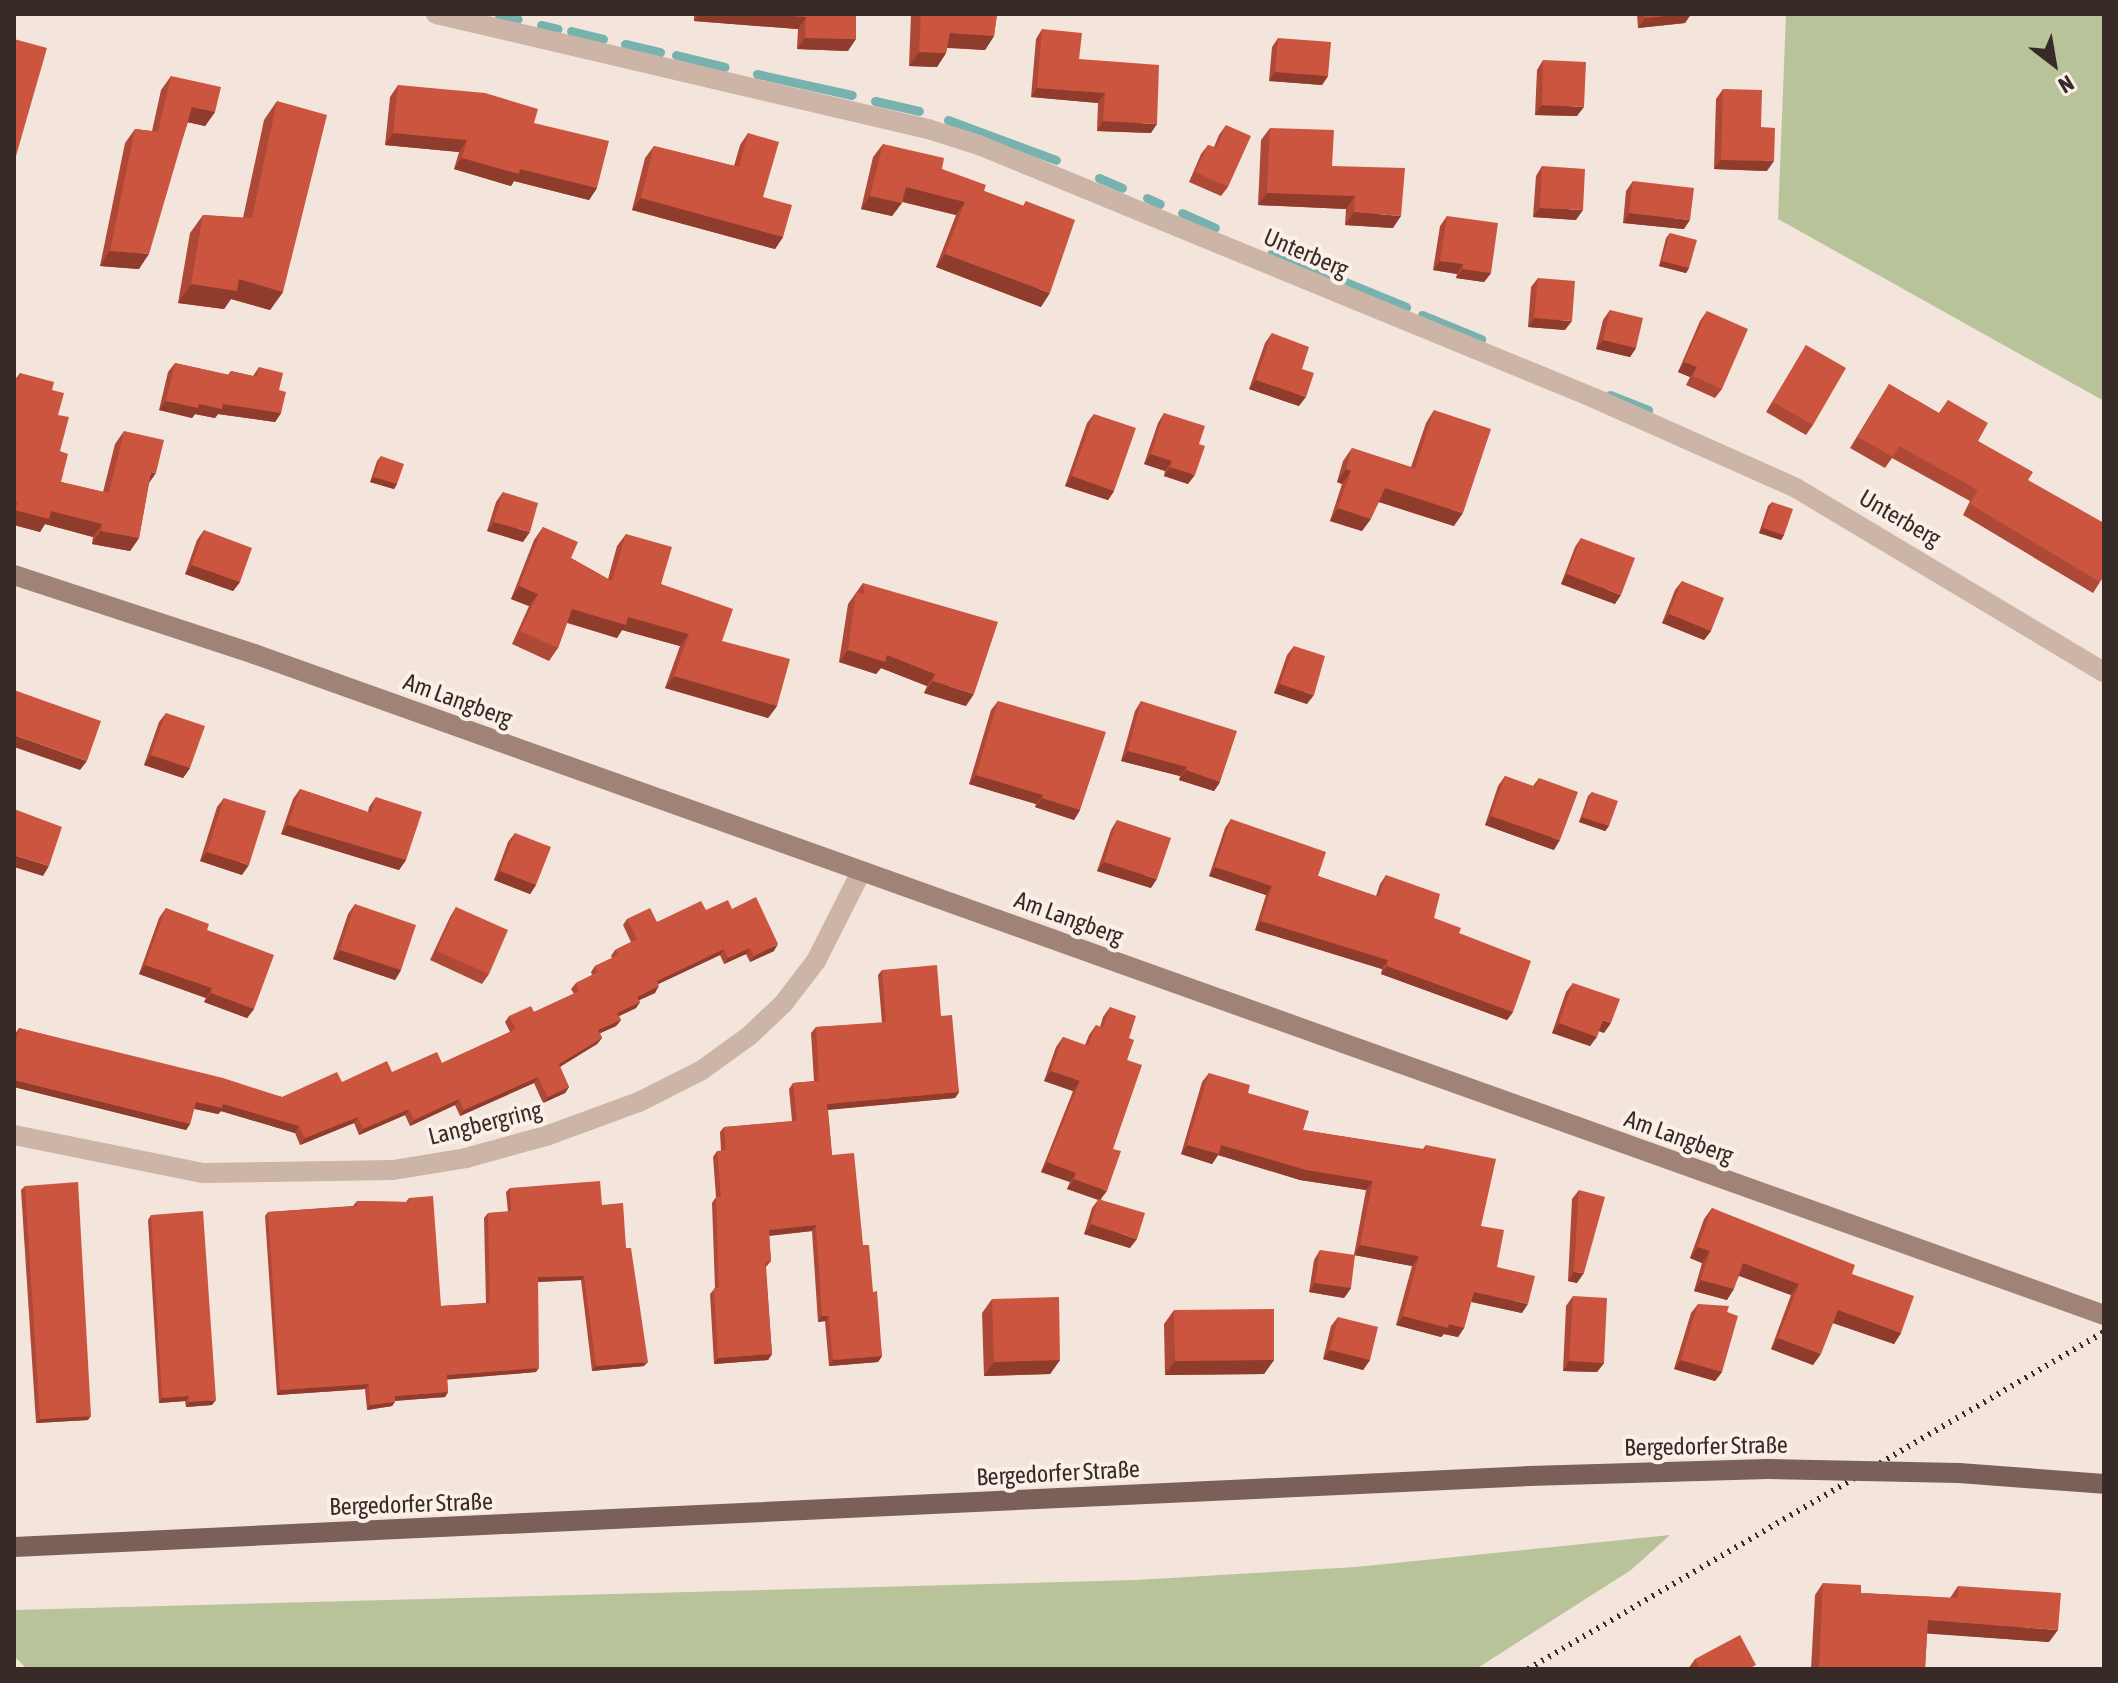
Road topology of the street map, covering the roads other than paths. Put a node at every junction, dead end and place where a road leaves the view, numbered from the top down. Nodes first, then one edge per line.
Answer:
1 (436, 14) edge
2 (14, 575) edge
3 (2104, 672) edge
4 (861, 872) junction
5 (14, 1135) edge
6 (2104, 1315) edge
7 (2104, 1484) edge
8 (14, 1547) edge

1 - 3 street, Unterberg
2 - 4 street, Am Langberg
4 - 5 street, Langbergring
4 - 6 street, Am Langberg
7 - 8 main road, Bergedorfer Straße, bridge

